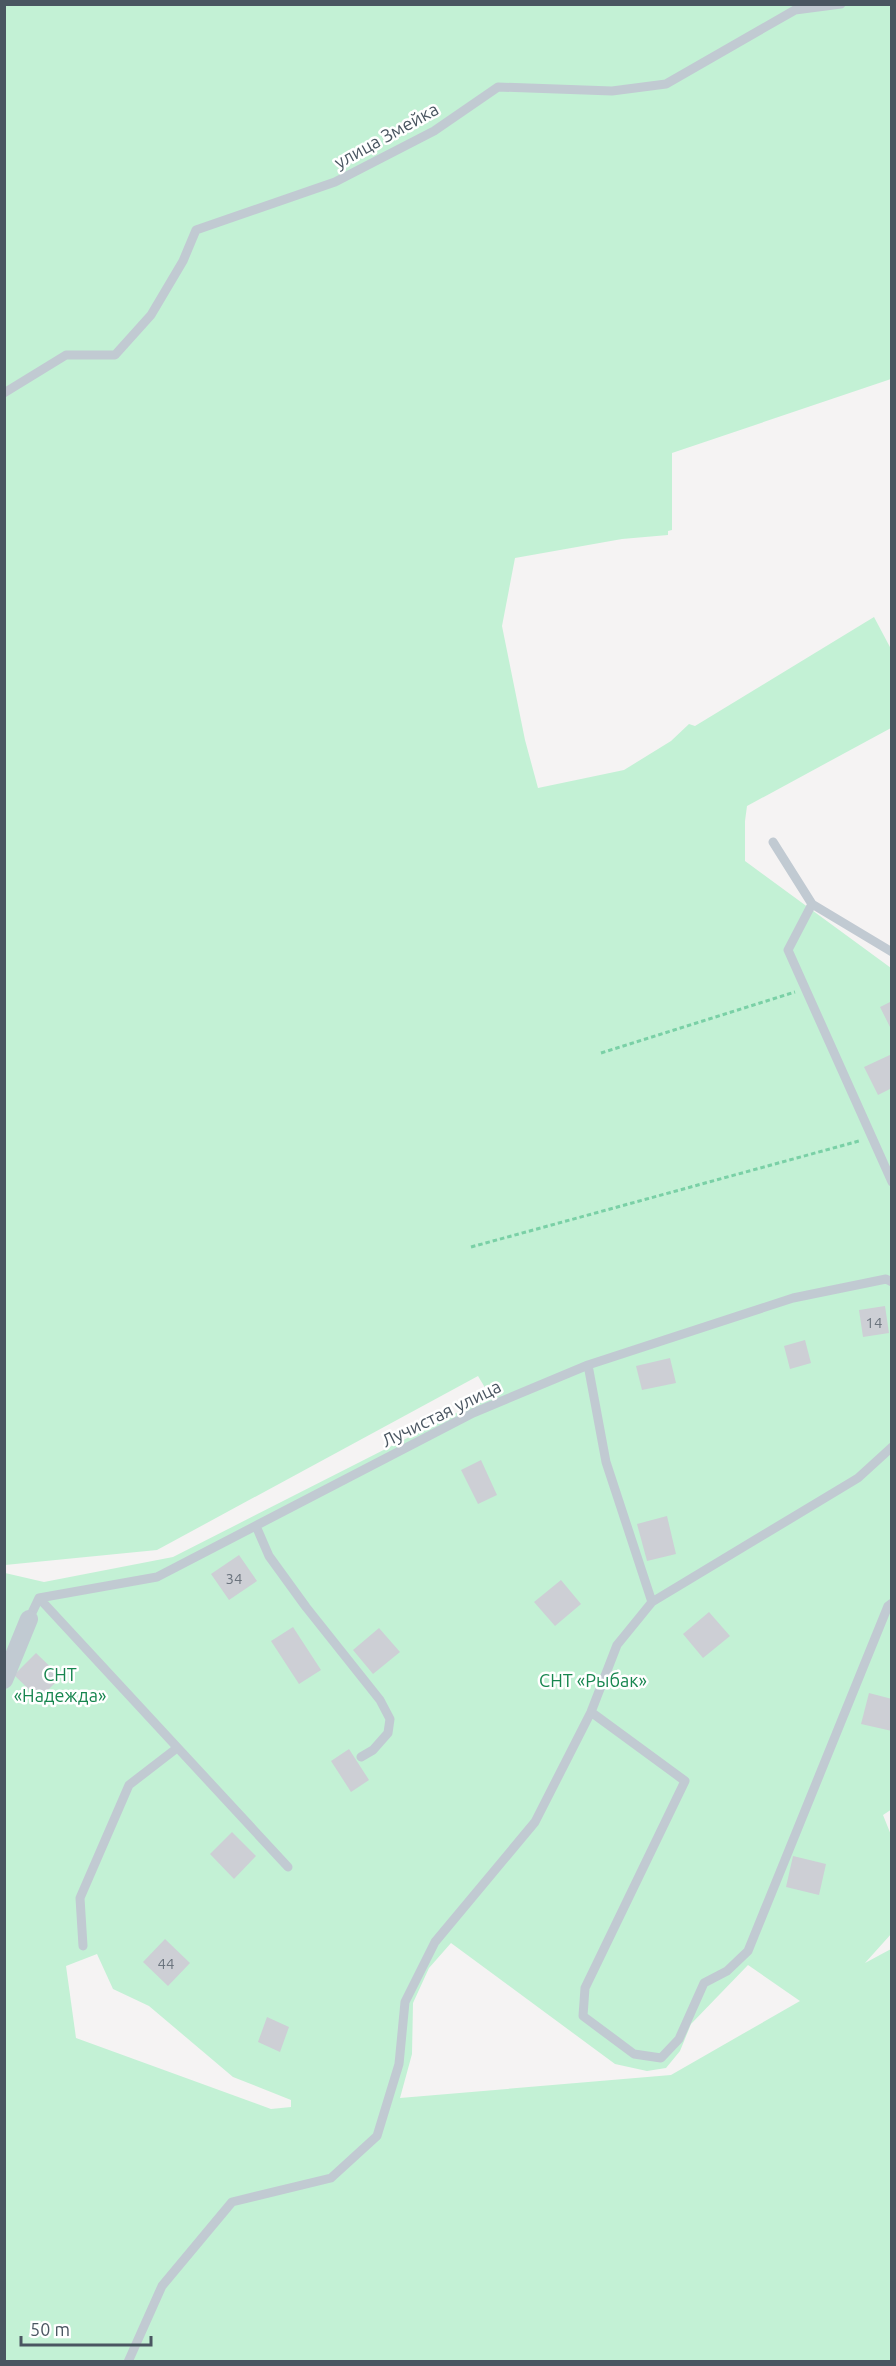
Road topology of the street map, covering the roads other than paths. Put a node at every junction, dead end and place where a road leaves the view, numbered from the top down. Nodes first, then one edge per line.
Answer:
1 (841, 4) edge
2 (4, 393) edge
3 (773, 842) dead end
4 (812, 904) junction
5 (891, 952) edge
6 (891, 1182) edge
7 (891, 1282) edge
8 (588, 1365) junction
9 (891, 1447) edge
10 (256, 1526) junction
11 (39, 1598) junction
12 (652, 1602) junction
13 (891, 1603) edge
14 (29, 1618) joint
15 (4, 1680) edge
16 (591, 1712) junction
17 (177, 1748) junction
18 (361, 1757) dead end
19 (288, 1867) dead end
20 (82, 1946) dead end
21 (128, 2361) edge

1 - 2 lane, улица Змейка
3 - 4 lane
4 - 5 lane
4 - 6 lane
7 - 8 lane, Лучистая улица
8 - 10 lane, Лучистая улица
8 - 12 lane
9 - 12 lane
10 - 11 lane, Лучистая улица
10 - 18 lane
11 - 14 lane
11 - 17 lane
12 - 16 lane
13 - 16 lane
14 - 15 street
16 - 21 lane
17 - 19 lane
17 - 20 lane

